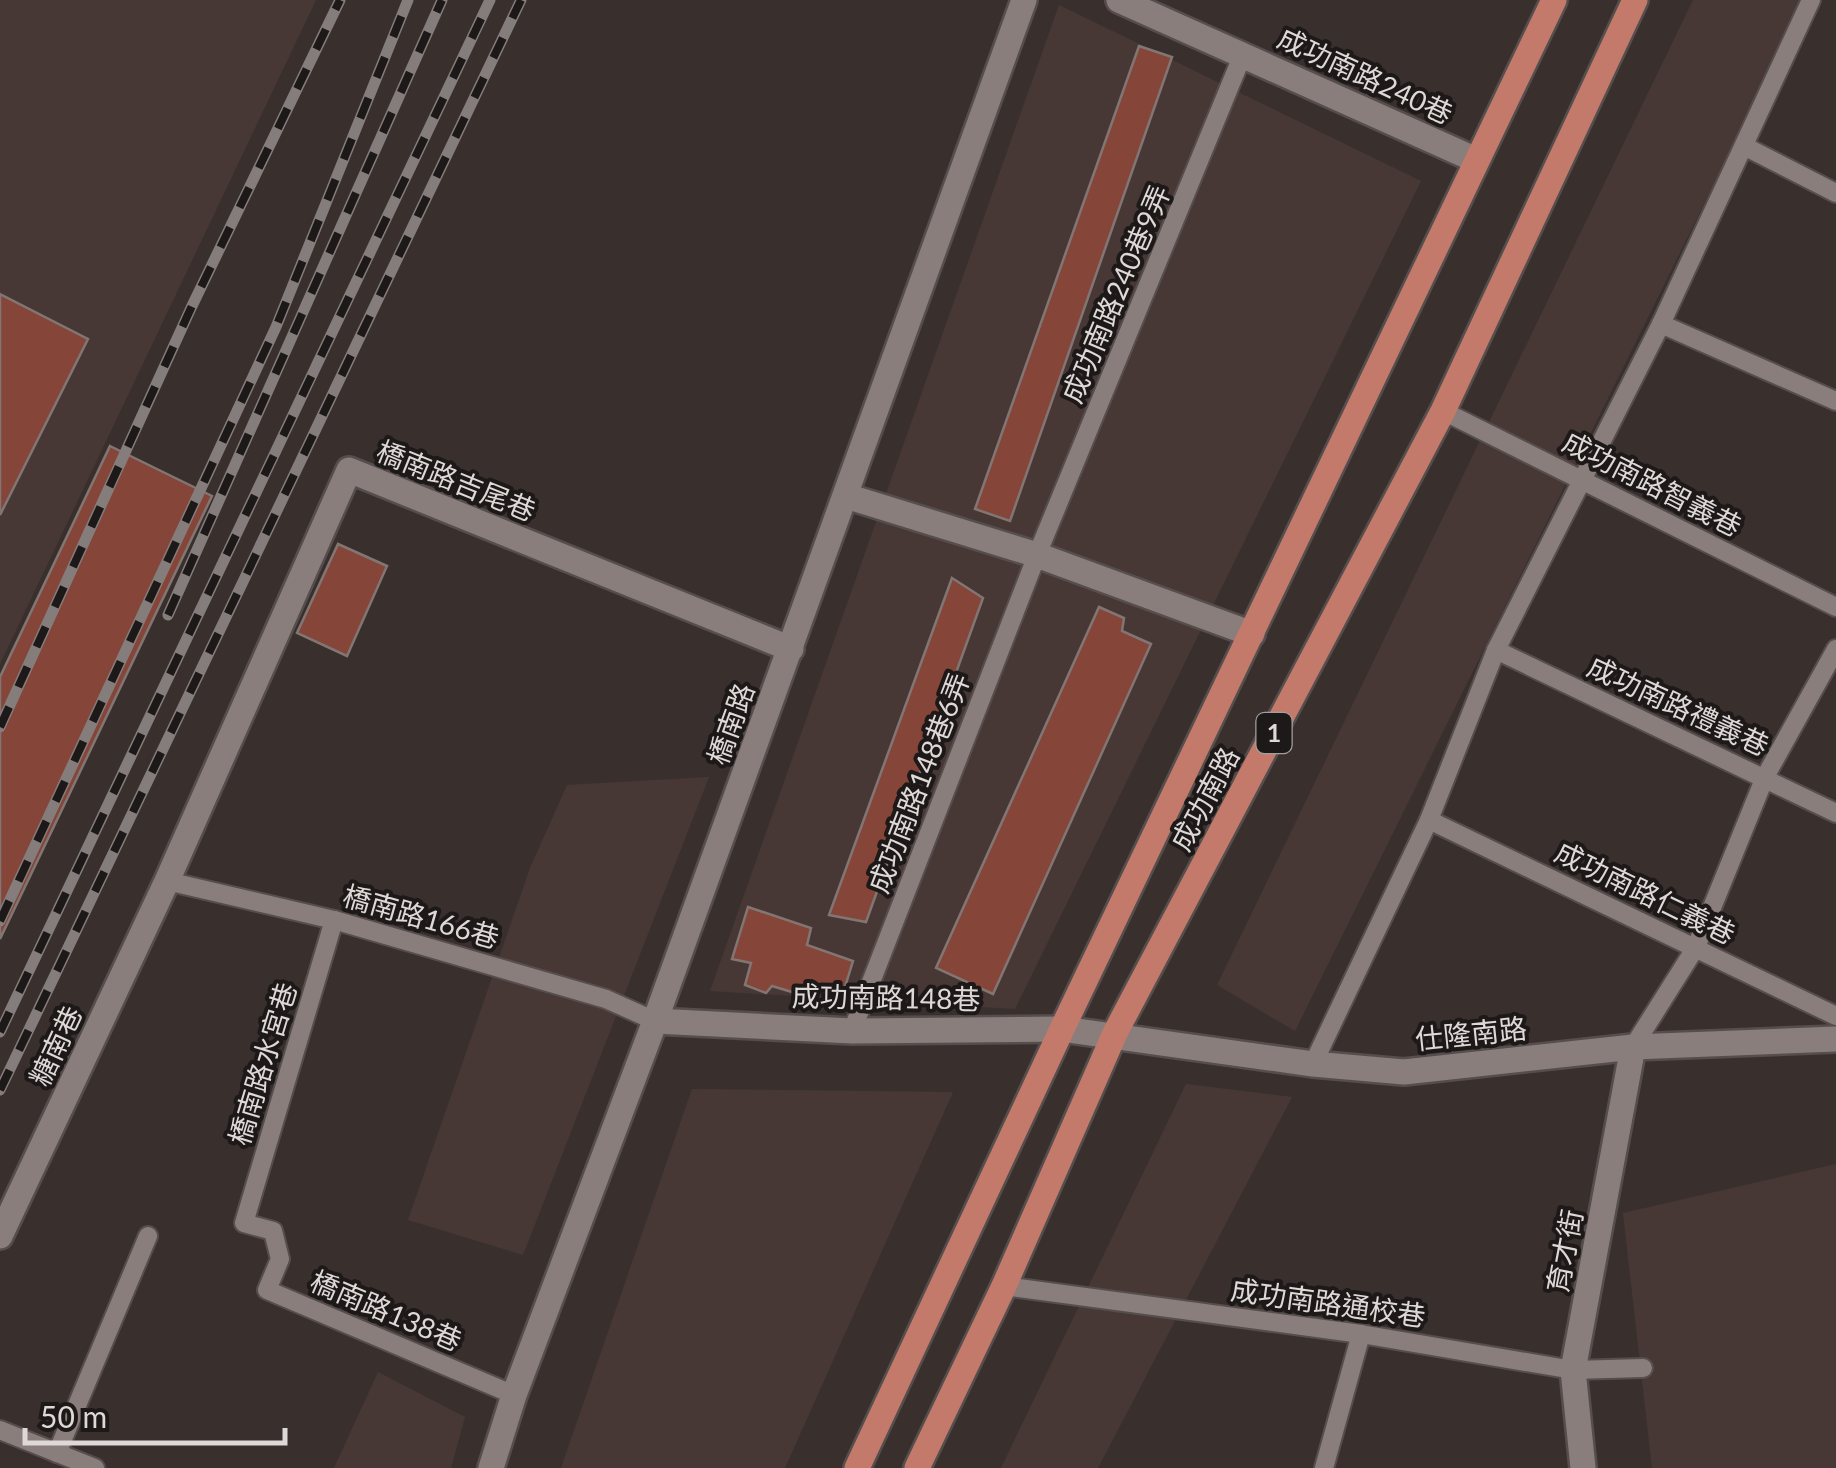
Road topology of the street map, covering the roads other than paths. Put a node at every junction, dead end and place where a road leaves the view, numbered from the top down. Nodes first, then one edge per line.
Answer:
1 (1024, 0) edge
2 (1119, 0) edge
3 (1554, 0) edge
4 (1635, 0) edge
5 (1812, 0) edge
6 (1244, 54) junction
7 (1744, 146) junction
8 (1476, 160) junction
9 (1836, 192) edge
10 (1661, 324) junction
11 (1836, 401) edge
12 (1444, 411) junction
13 (1584, 480) junction
14 (846, 496) junction
15 (1037, 555) junction
16 (1836, 607) edge
17 (1252, 634) junction
18 (1836, 648) edge
19 (791, 649) junction
20 (1496, 650) junction
21 (1766, 777) junction
22 (1836, 813) edge
23 (1429, 820) junction
24 (167, 881) junction
25 (334, 920) junction
26 (1696, 947) junction
27 (1836, 1016) edge
28 (655, 1021) junction
29 (1062, 1029) junction
30 (852, 1031) junction
31 (1116, 1033) junction
32 (1836, 1040) edge
33 (1633, 1047) junction
34 (1313, 1064) junction
35 (244, 1223) joint
36 (0, 1236) edge
37 (148, 1236) dead end
38 (1004, 1286) junction
39 (1361, 1334) junction
40 (1643, 1368) dead end
41 (1573, 1370) junction
42 (514, 1395) junction
43 (0, 1430) edge
44 (57, 1452) junction
45 (95, 1468) edge
46 (492, 1468) edge
47 (857, 1468) edge
48 (916, 1468) edge
49 (1324, 1468) edge
50 (1582, 1468) edge

1 - 14 street, 橋南路
2 - 6 street, 成功南路240巷
3 - 8 main road, 成功南路 / 1
4 - 12 main road, 成功南路 / 1
5 - 7 lane
6 - 8 street, 成功南路240巷
6 - 15 lane, 成功南路240巷9弄
7 - 9 lane
7 - 10 lane
8 - 17 main road, 成功南路 / 1
10 - 11 lane
10 - 13 lane
12 - 13 lane, 成功南路智義巷
12 - 31 main road, 成功南路 / 1
13 - 16 lane, 成功南路智義巷
13 - 20 lane
14 - 15 street
14 - 19 street, 橋南路
15 - 17 street
15 - 30 lane, 成功南路148巷6弄
17 - 29 main road, 成功南路 / 1
18 - 21 lane
19 - 24 street, 橋南路吉尾巷
19 - 28 street, 橋南路
20 - 21 lane, 成功南路禮義巷
20 - 23 lane
21 - 22 lane, 成功南路禮義巷
21 - 26 lane
23 - 26 lane, 成功南路仁義巷
23 - 34 lane
24 - 25 lane, 橋南路166巷
24 - 36 street, 糖南巷
25 - 28 lane, 橋南路166巷
25 - 35 lane, 橋南路水宮巷
26 - 27 lane, 成功南路仁義巷
26 - 33 lane
28 - 30 street, 成功南路148巷
28 - 42 street, 橋南路
29 - 30 street, 成功南路148巷
29 - 31 street, 成功南路148巷
29 - 47 main road, 成功南路 / 1
31 - 34 street, 仕隆南路
31 - 38 main road, 成功南路 / 1
32 - 33 street, 仕隆南路
33 - 34 street, 仕隆南路
33 - 41 street, 育才街
35 - 42 lane, 橋南路138巷
37 - 44 lane
38 - 39 lane, 成功南路通校巷
38 - 48 main road, 成功南路 / 1
39 - 41 lane, 成功南路通校巷
39 - 49 lane
40 - 41 lane, 成功南路通校巷
41 - 50 street, 育才街
42 - 46 street, 橋南路
43 - 44 lane
44 - 45 lane

